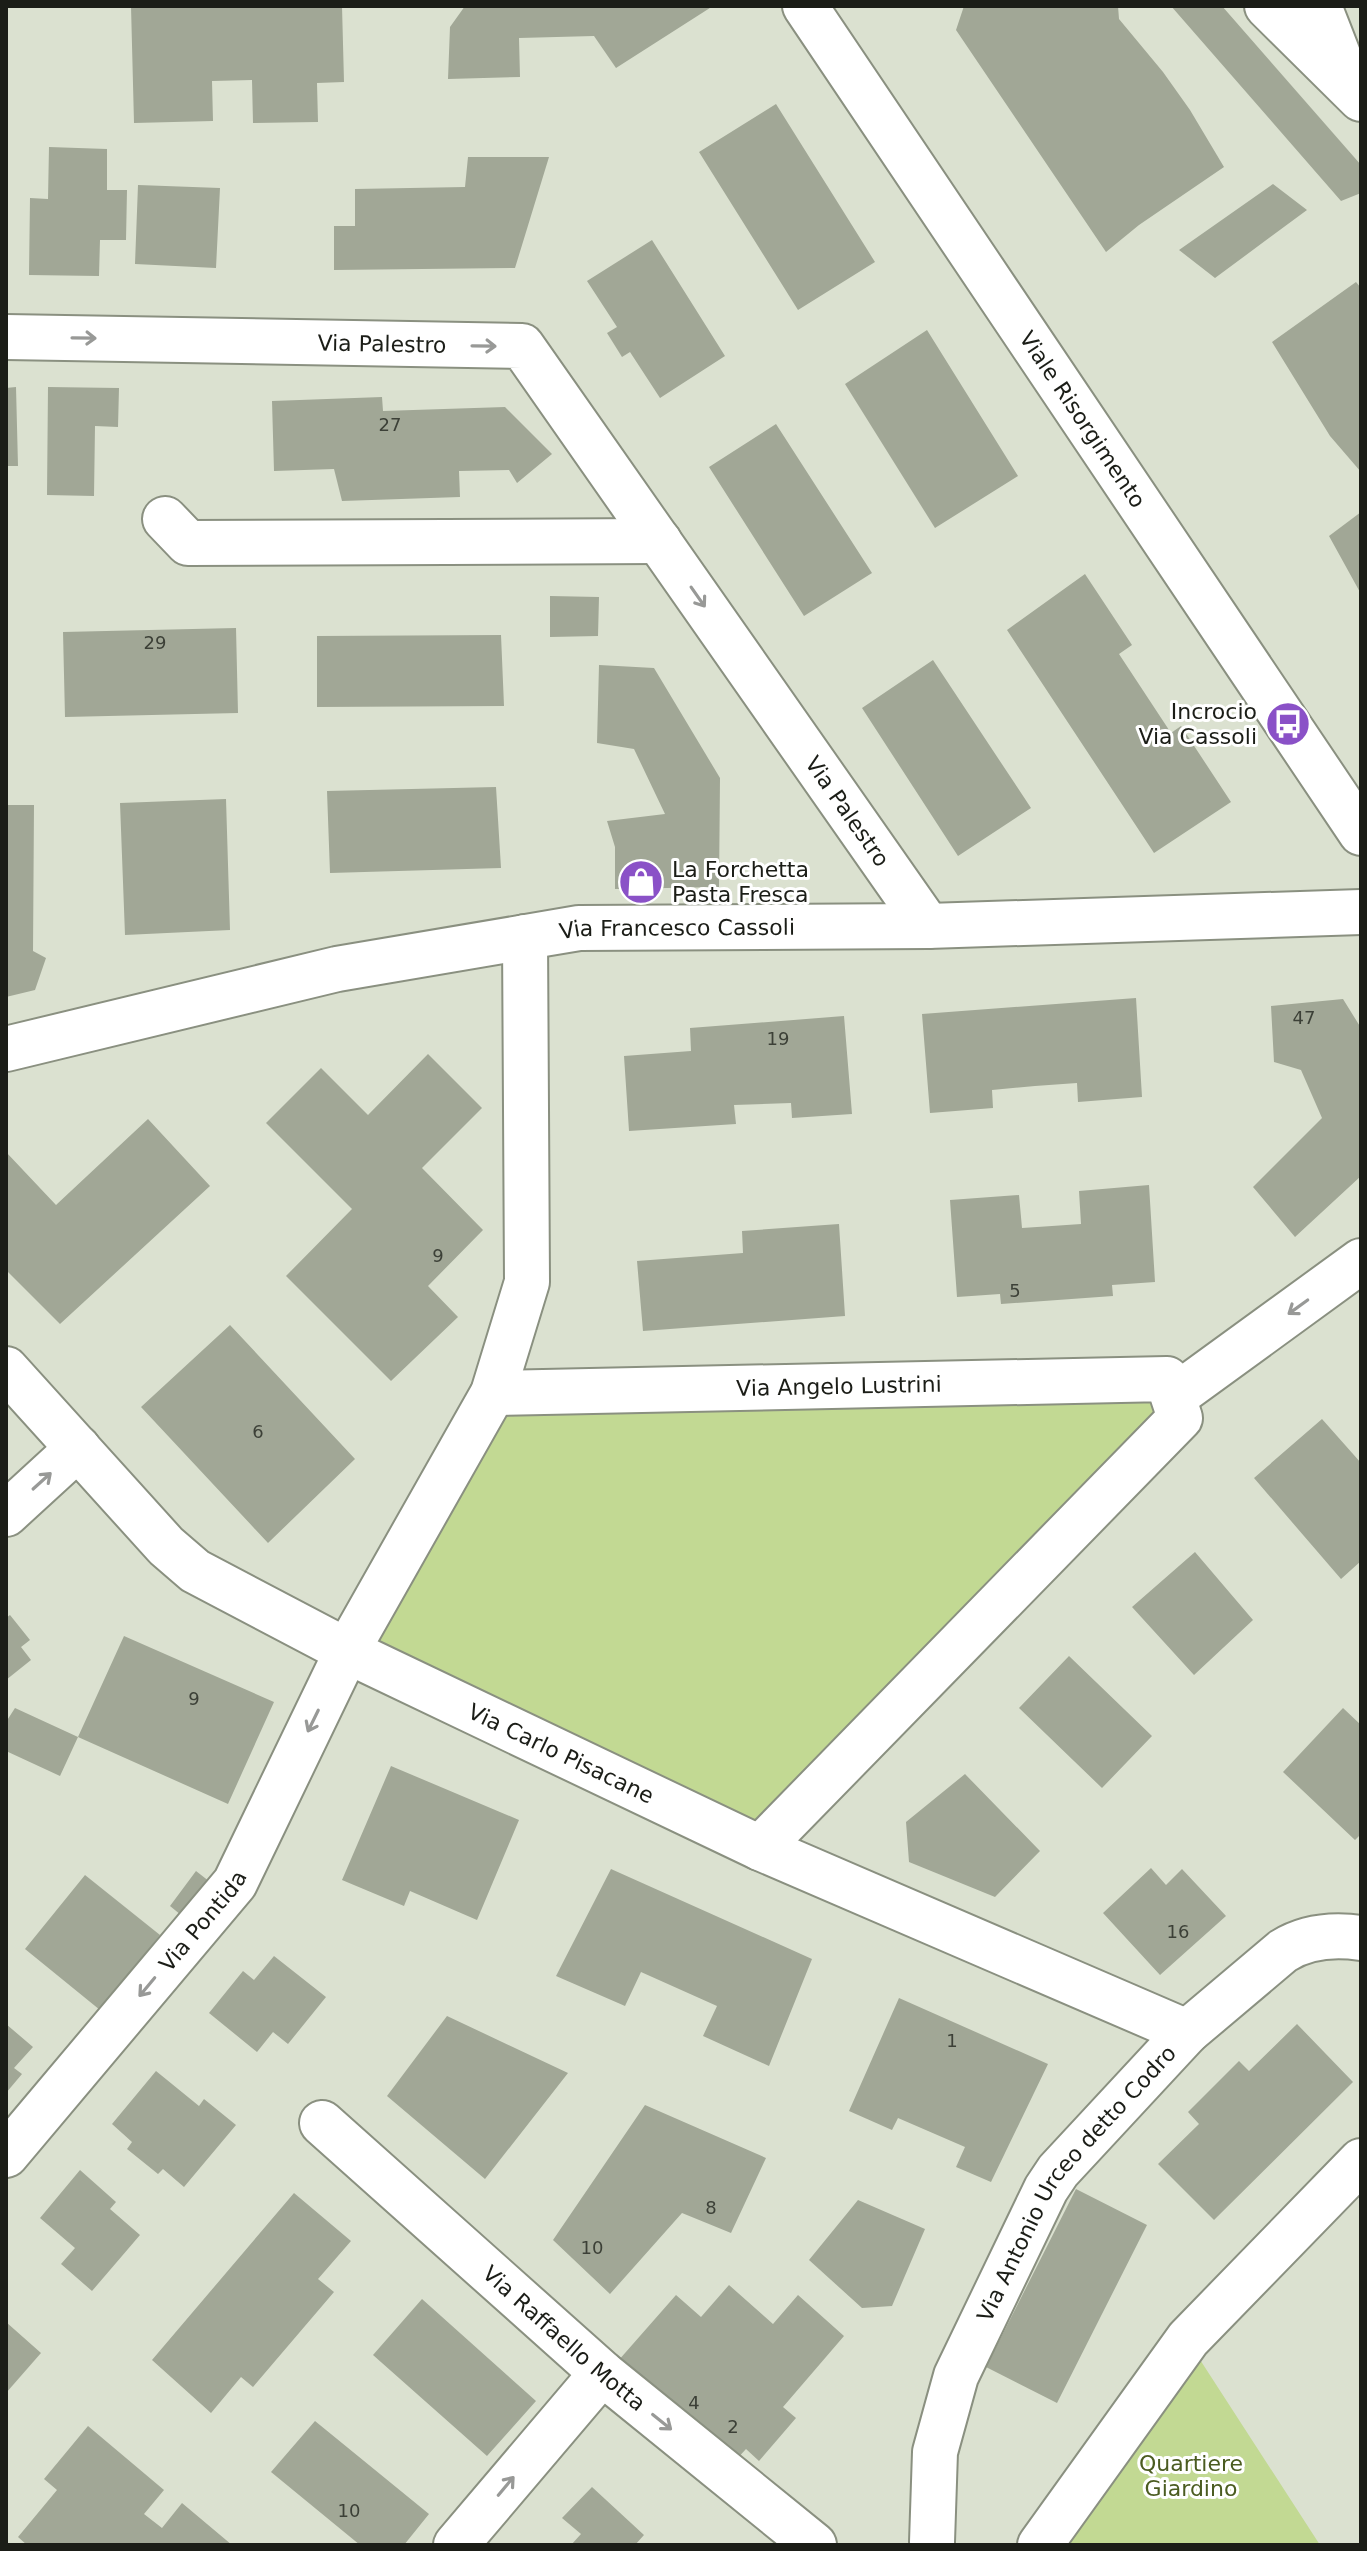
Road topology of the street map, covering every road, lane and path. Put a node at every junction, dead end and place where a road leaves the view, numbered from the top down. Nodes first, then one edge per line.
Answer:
1 (805, 6) edge
2 (1267, 6) edge
3 (1319, 6) edge
4 (1356, 94) edge
5 (6, 337) edge
6 (165, 519) dead end
7 (659, 541) junction
8 (1361, 833) edge
9 (1361, 912) edge
10 (928, 926) junction
11 (525, 937) junction
12 (6, 1049) edge
13 (1361, 1261) edge
14 (6, 1369) edge
15 (493, 1393) junction
16 (1174, 1397) junction
17 (78, 1448) junction
18 (6, 1514) edge
19 (347, 1651) junction
20 (760, 1848) junction
21 (1361, 1938) edge
22 (1187, 2032) junction
23 (322, 2123) dead end
24 (6, 2155) edge
25 (1361, 2161) edge
26 (602, 2373) junction
27 (932, 2542) dead end
28 (456, 2545) edge
29 (814, 2545) edge
30 (1040, 2545) edge

1 - 8 street, Viale Risorgimento
2 - 4 street
3 - 4 street
5 -> 7 street, Via Palestro
6 - 7 street
7 -> 10 street, Via Palestro
9 - 10 street, Via Francesco Cassoli
10 - 11 street, Via Francesco Cassoli
11 - 12 street, Via Francesco Cassoli
11 - 15 street
13 -> 16 street
14 - 17 street, Via Carlo Pisacane
15 - 16 street, Via Angelo Lustrini
15 - 19 street
16 - 20 street
18 -> 17 street
17 - 19 street, Via Carlo Pisacane
19 - 20 street, Via Carlo Pisacane
19 -> 24 street, Via Pontida
20 - 22 street, Via Carlo Pisacane
21 - 22 street, Via Antonio Urceo detto Codro
22 - 27 street, Via Antonio Urceo detto Codro
23 - 26 street, Via Raffaello Motta
25 - 30 street
28 -> 26 street
26 -> 29 street, Via Raffaello Motta

